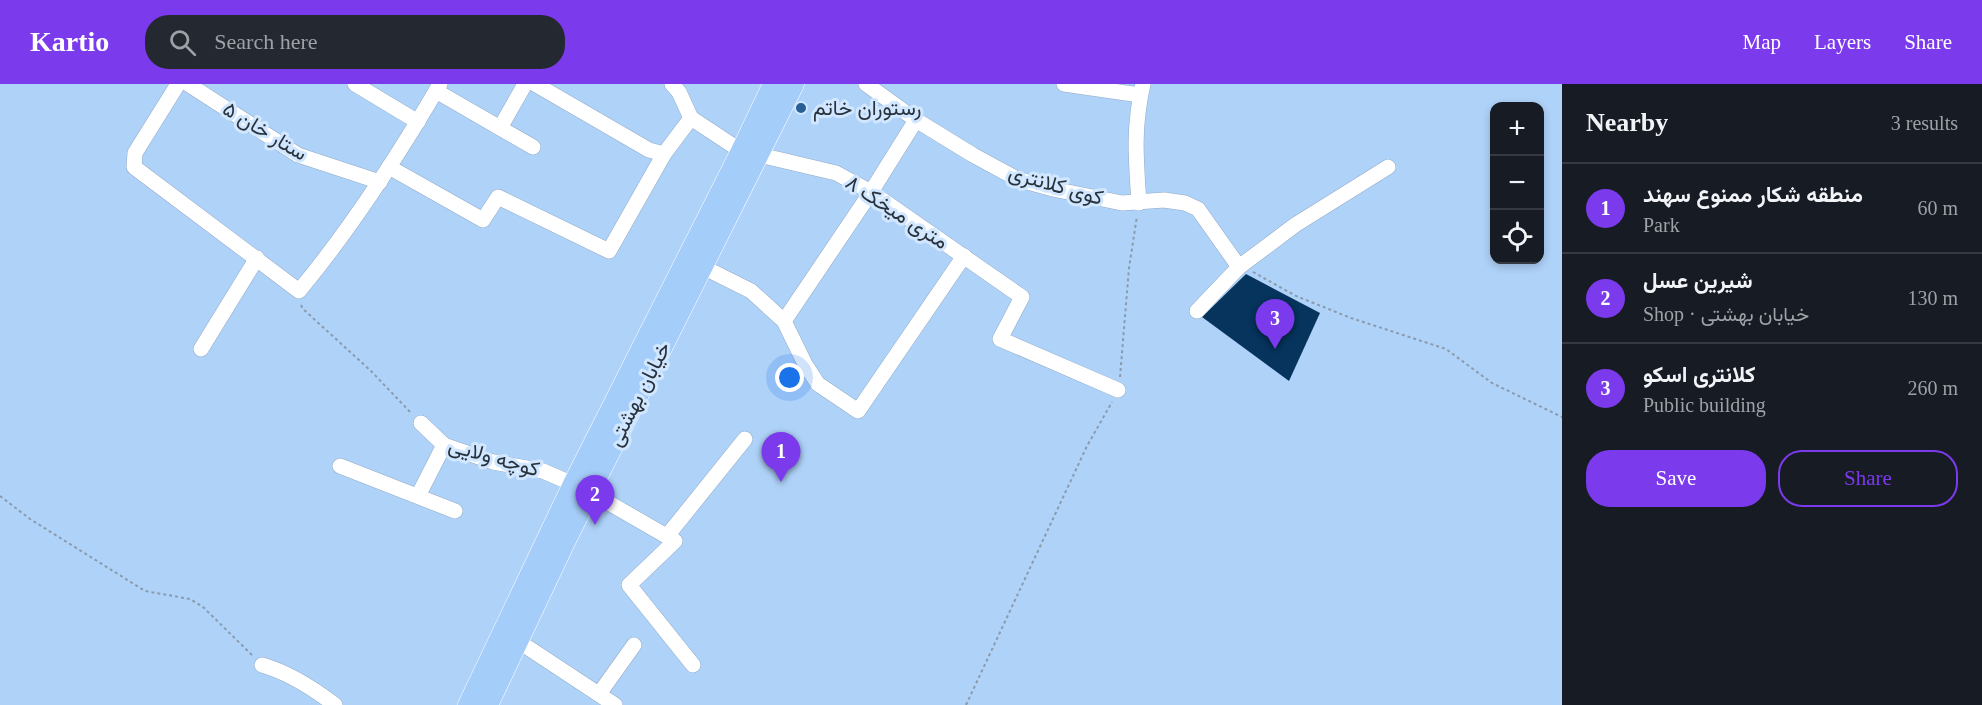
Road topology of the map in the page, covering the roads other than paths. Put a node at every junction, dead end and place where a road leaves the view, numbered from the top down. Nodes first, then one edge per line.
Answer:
1 (178, 84) edge
2 (188, 84) edge
3 (355, 84) edge
4 (525, 84) edge
5 (534, 84) edge
6 (672, 84) edge
7 (773, 84) edge
8 (794, 84) edge
9 (866, 84) edge
10 (1064, 84) edge
11 (438, 88) edge
12 (1142, 90) edge
13 (691, 118) junction
14 (916, 120) junction
15 (418, 122) junction
16 (500, 128) junction
17 (533, 147) dead end
18 (751, 153) junction
19 (664, 154) junction
20 (389, 167) junction
21 (1388, 167) dead end
22 (380, 182) junction
23 (871, 192) junction
24 (1138, 203) junction
25 (964, 256) junction
26 (257, 258) junction
27 (703, 267) junction
28 (1239, 267) junction
29 (1197, 311) dead end
30 (784, 321) junction
31 (201, 349) dead end
32 (1118, 390) road end
33 (420, 423) road end
34 (745, 440) dead end
35 (444, 445) junction
36 (340, 466) dead end
37 (582, 488) junction
38 (417, 496) junction
39 (455, 511) dead end
40 (667, 536) junction
41 (518, 641) junction
42 (634, 645) dead end
43 (262, 665) road end
44 (693, 665) dead end
45 (599, 694) junction
46 (318, 700) edge
47 (335, 705) edge
48 (468, 705) edge
49 (488, 705) edge
50 (615, 705) edge

1 - 26 street
2 - 22 street, ستار خان ۵
3 - 15 street
4 - 16 street
5 - 19 street
6 - 13 street
7 - 18 main road, خیابان بهشتی
8 - 18 main road, خیابان بهشتی
9 - 14 street, کوی کلانتری
10 - 12 street
11 - 15 street
11 - 16 street
12 - 24 street
13 - 18 street
13 - 19 street
14 - 23 street
14 - 24 street, کوی کلانتری
15 - 20 street
16 - 17 street
18 - 23 street, ۸ متری میخک
18 - 27 main road, خیابان بهشتی
18 - 37 main road, خیابان بهشتی
19 - 20 street
20 - 22 street
21 - 28 street
22 - 26 street
23 - 25 street, ۸ متری میخک
23 - 30 street
24 - 28 street, کوی کلانتری
25 - 30 street
25 - 32 street, ۸ متری میخک
26 - 31 street
27 - 30 street
27 - 37 main road, خیابان بهشتی
28 - 29 street
33 - 35 street, کوچه ولایی
34 - 40 street
35 - 37 street, کوچه ولایی
35 - 38 street
36 - 38 street
37 - 40 street, کوچه ولایی
37 - 41 main road, خیابان بهشتی
37 - 48 main road, خیابان بهشتی
38 - 39 street
40 - 44 street
41 - 45 street
41 - 49 main road, خیابان بهشتی
42 - 45 street
43 - 46 street
45 - 50 street
46 - 47 street

